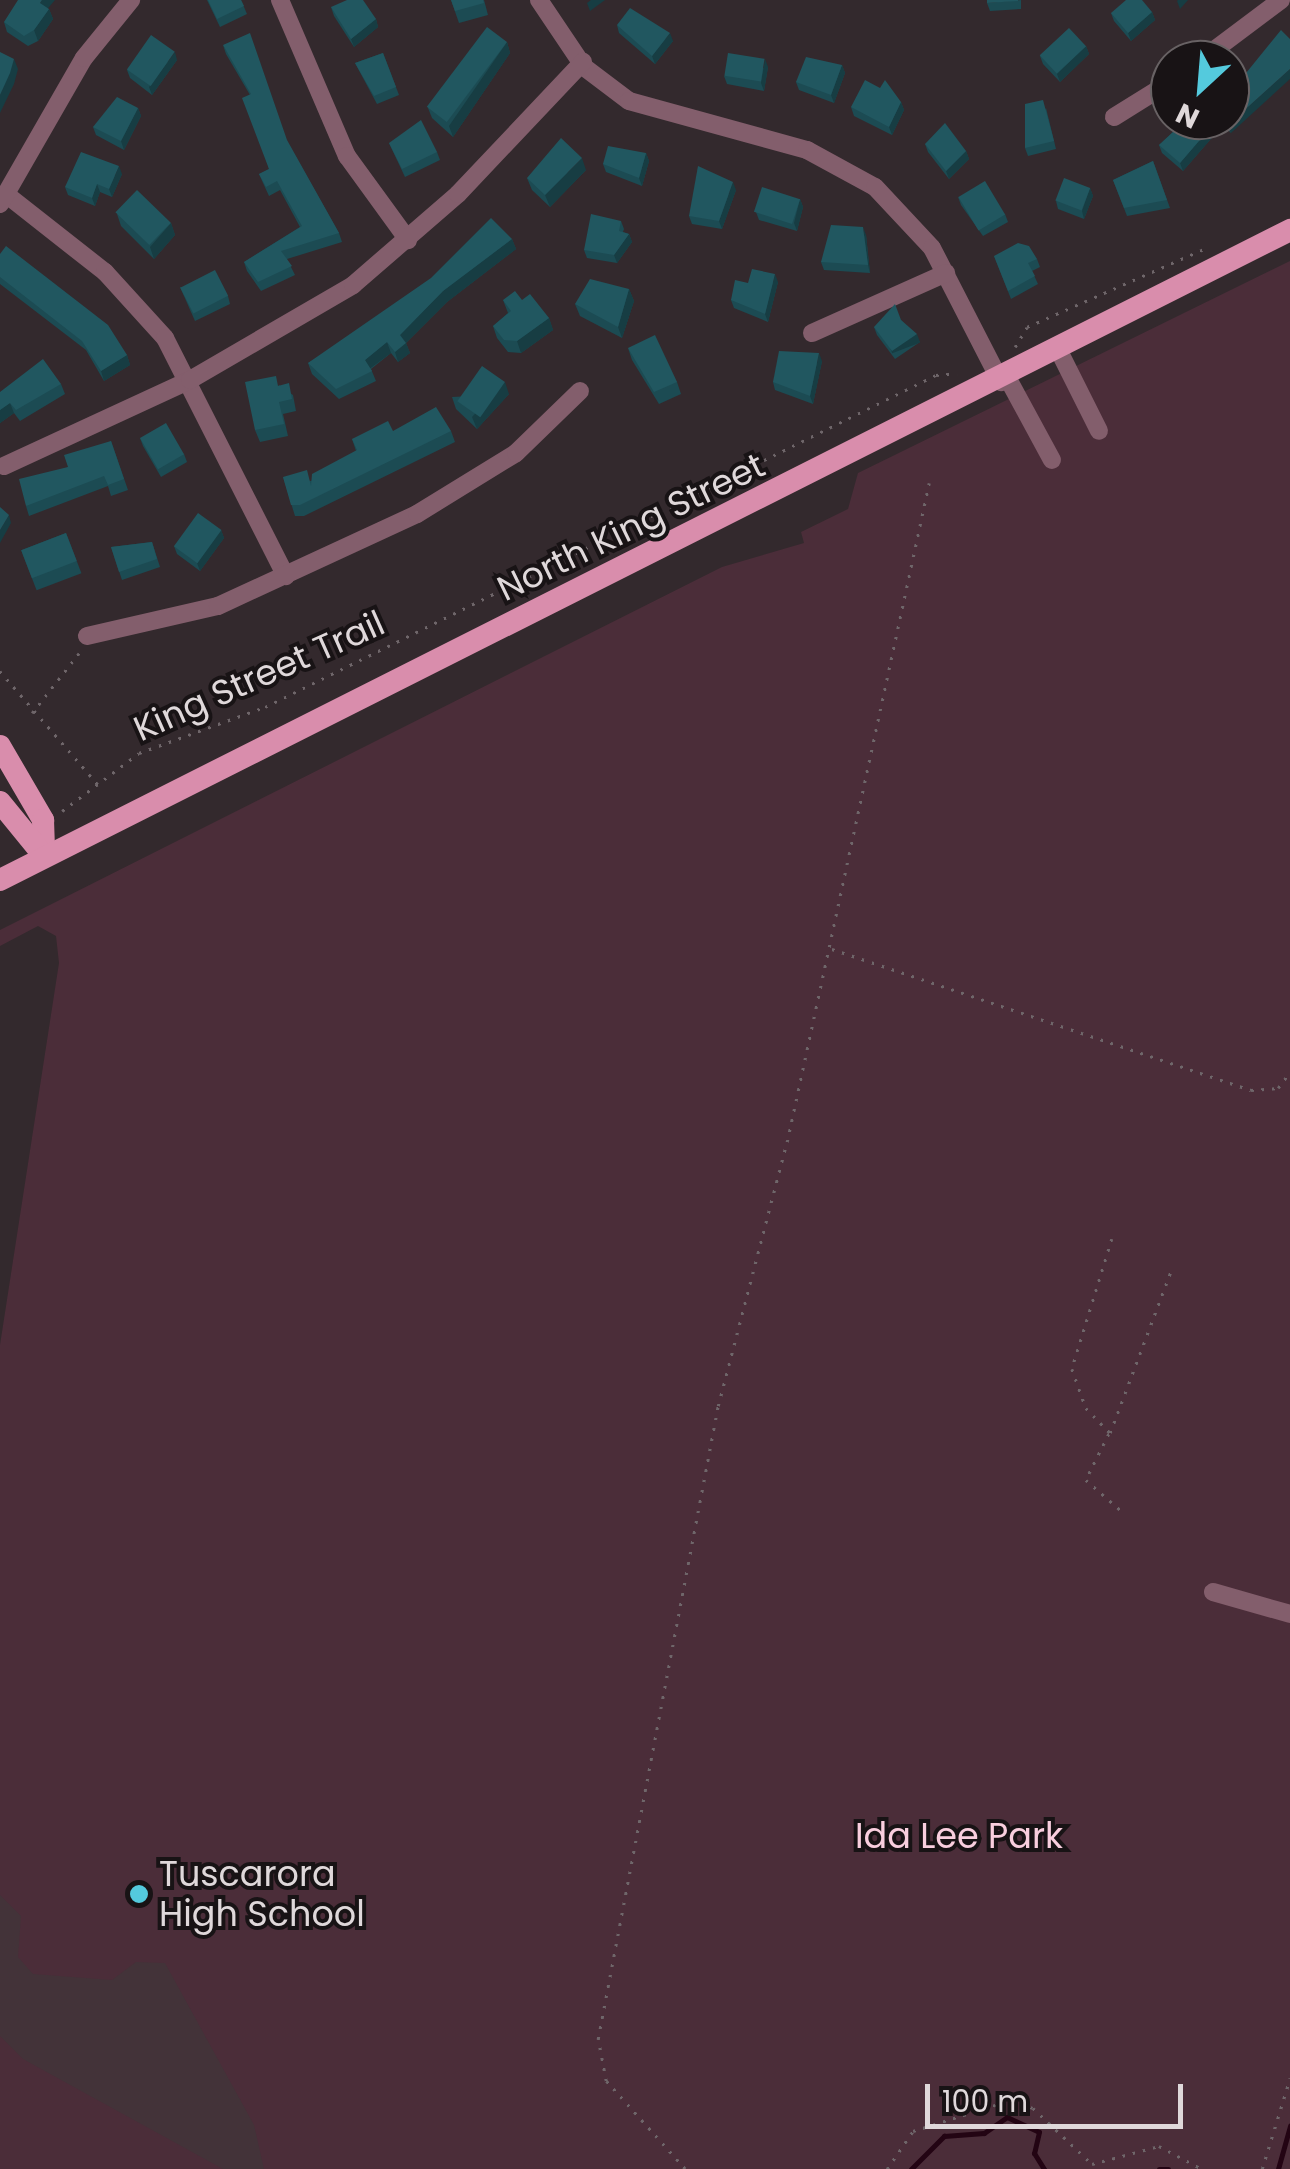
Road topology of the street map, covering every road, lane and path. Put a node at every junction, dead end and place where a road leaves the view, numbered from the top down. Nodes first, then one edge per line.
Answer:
1 (130, 0) edge
2 (280, 0) edge
3 (539, 0) edge
4 (1281, 0) edge
5 (1228, 40) edge
6 (583, 62) junction
7 (1150, 95) edge
8 (1114, 118) dead end
9 (4, 200) edge
10 (1290, 230) edge
11 (408, 240) junction
12 (1214, 245) dead end
13 (946, 273) junction
14 (812, 334) dead end
15 (1060, 353) junction
16 (1000, 375) junction
17 (190, 380) junction
18 (580, 391) dead end
19 (1099, 431) dead end
20 (1052, 460) dead end
21 (4, 466) dead end
22 (929, 483) dead end
23 (286, 576) junction
24 (88, 636) joint
25 (0, 671) edge
26 (31, 714) junction
27 (0, 746) edge
28 (100, 787) junction
29 (0, 802) edge
30 (42, 820) junction
31 (44, 856) junction
32 (0, 880) edge
33 (830, 949) junction
34 (1290, 1072) edge
35 (1112, 1240) dead end
36 (1172, 1270) dead end
37 (1110, 1433) junction
38 (1125, 1514) dead end
39 (1214, 1592) dead end
40 (1290, 1614) edge
41 (1290, 2078) edge
42 (685, 2169) edge
43 (887, 2169) edge
44 (1202, 2169) edge
45 (1262, 2169) edge

1 - 9 street
2 - 11 street
3 - 6 street
4 - 5 street
6 - 11 street
6 - 13 street
7 - 8 street
9 - 17 street
10 - 15 main road, North King Street
11 - 17 street
12 - 16 path
13 - 14 street
13 - 16 street
15 - 16 main road, North King Street
15 - 19 street
16 - 20 street
16 - 28 path, King Street Trail
16 - 31 main road, North King Street
17 - 21 street
17 - 23 street
18 - 23 street
22 - 33 path
23 - 24 street
24 - 26 path
25 - 26 path
26 - 28 path
27 - 30 main road
28 - 30 path, King Street Trail
29 - 31 main road
30 - 31 main road
31 - 32 main road, North King Street
33 - 34 path
33 - 42 path
35 - 37 path
36 - 37 path
37 - 38 path
39 - 40 street
41 - 45 path
43 - 44 path

